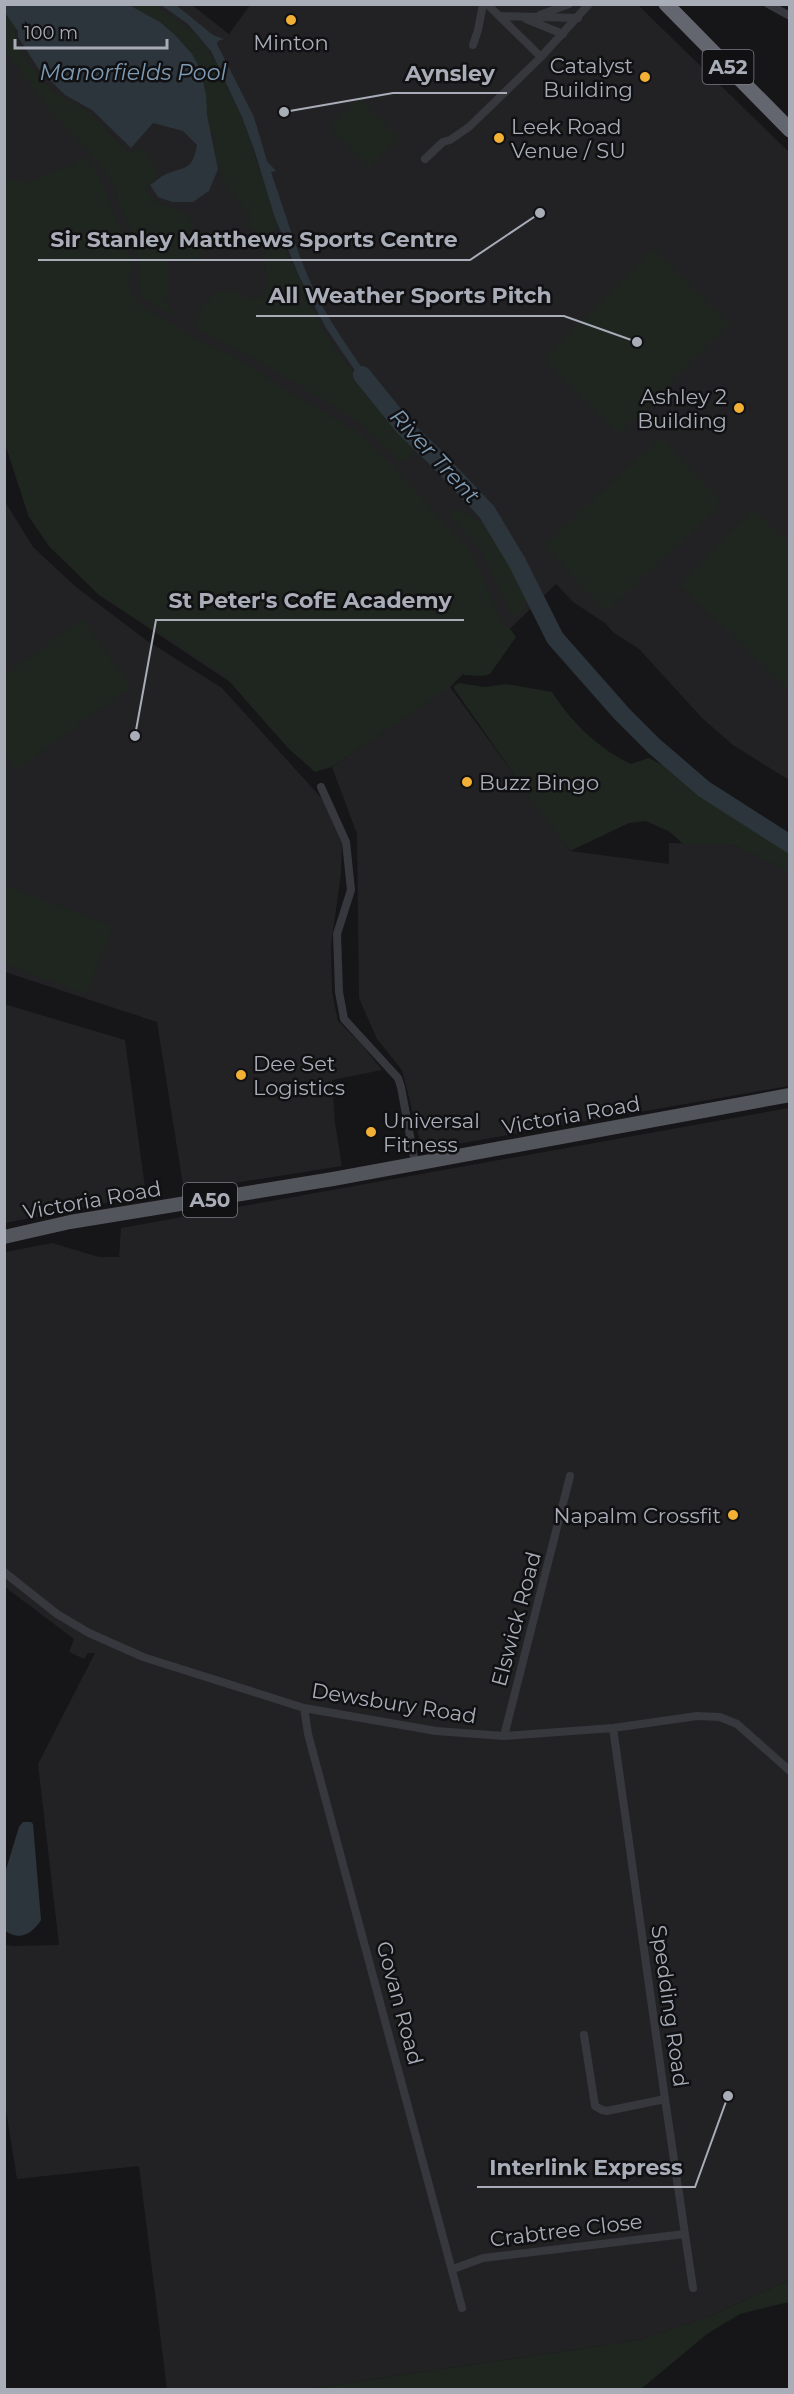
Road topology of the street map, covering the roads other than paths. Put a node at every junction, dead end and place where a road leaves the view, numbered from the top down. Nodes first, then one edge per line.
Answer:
1 (485, 4) edge
2 (569, 4) edge
3 (589, 4) edge
4 (666, 4) edge
5 (768, 4) edge
6 (783, 8) edge
7 (499, 16) junction
8 (789, 16) edge
9 (520, 17) junction
10 (534, 17) junction
11 (578, 18) junction
12 (562, 34) junction
13 (472, 45) dead end
14 (541, 57) junction
15 (789, 130) edge
16 (425, 159) dead end
17 (321, 787) dead end
18 (789, 1095) edge
19 (415, 1163) junction
20 (4, 1237) edge
21 (570, 1476) dead end
22 (4, 1572) edge
23 (304, 1708) junction
24 (613, 1728) junction
25 (504, 1736) junction
26 (789, 1771) edge
27 (584, 2035) dead end
28 (664, 2099) junction
29 (686, 2234) junction
30 (453, 2269) junction
31 (693, 2288) dead end
32 (462, 2308) dead end

1 - 7 street
1 - 13 street
2 - 10 street
3 - 11 street
4 - 15 highway, A52
5 - 6 street
6 - 8 street
7 - 9 street
7 - 14 street
9 - 10 street
9 - 12 street
10 - 11 street
11 - 12 street
12 - 14 street
14 - 16 street
17 - 19 street
18 - 19 main road, Victoria Road / A50
19 - 20 main road, Victoria Road / A50
21 - 25 street, Elswick Road
22 - 23 street, Dewsbury Road
23 - 25 street, Dewsbury Road
23 - 30 street, Govan Road
24 - 25 street, Dewsbury Road
24 - 26 street, Dewsbury Road
24 - 28 street, Spedding Road
27 - 28 street
28 - 29 street, Spedding Road
29 - 30 street, Crabtree Close
29 - 31 street, Spedding Road
30 - 32 street, Govan Road

